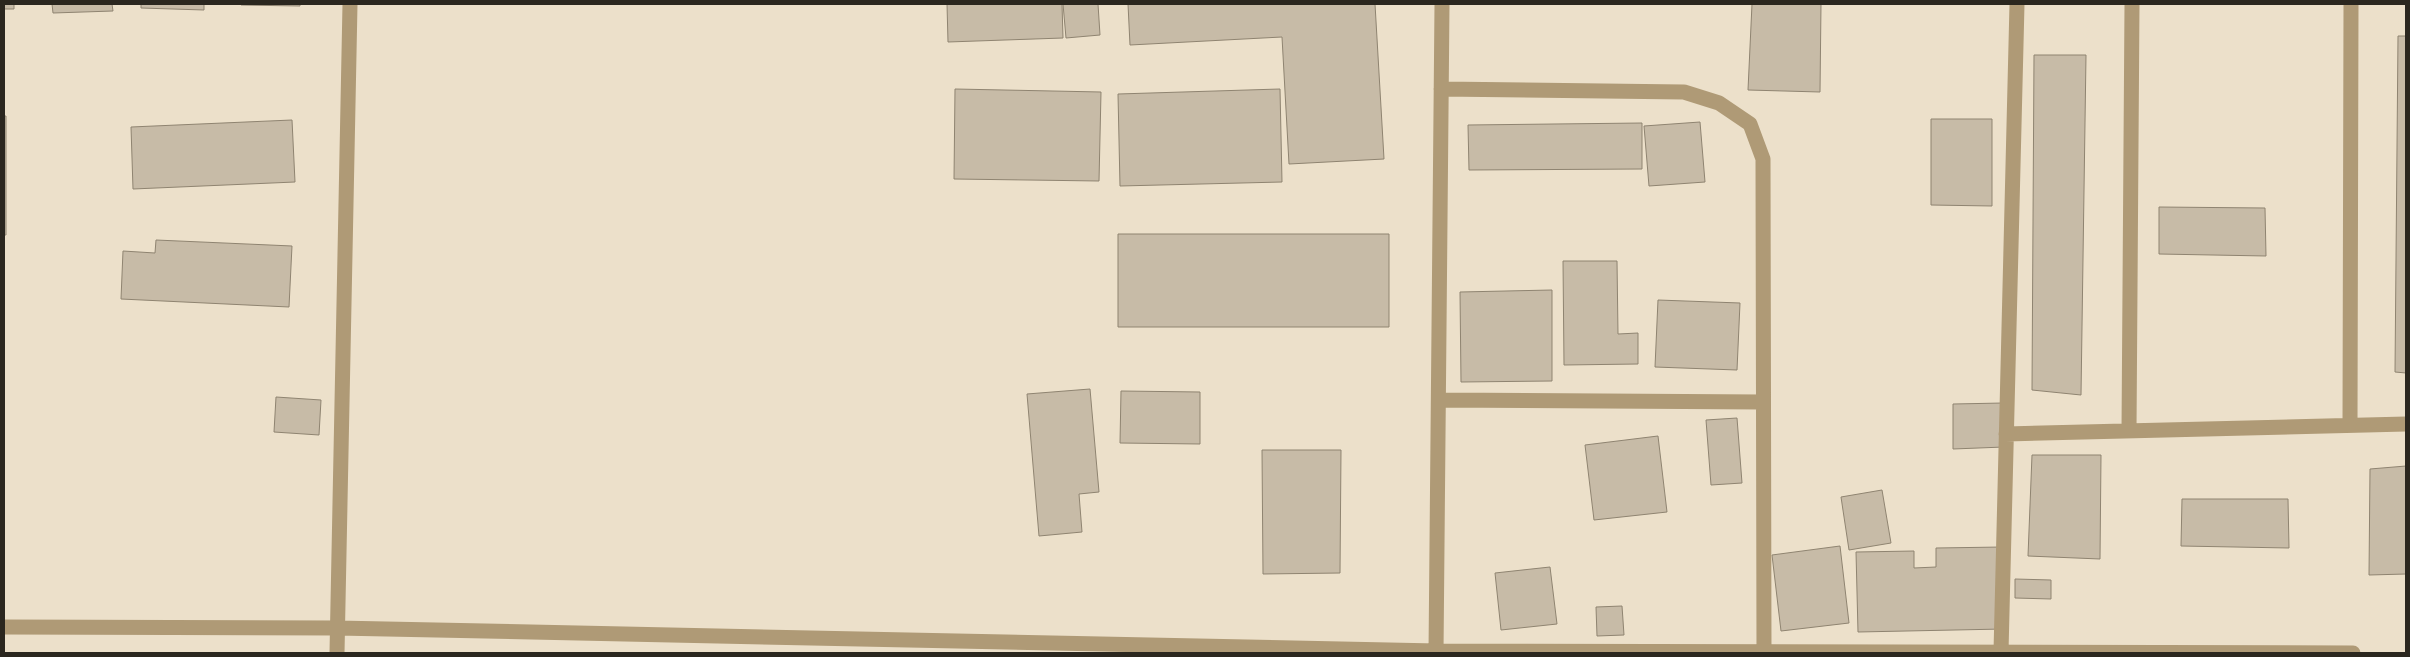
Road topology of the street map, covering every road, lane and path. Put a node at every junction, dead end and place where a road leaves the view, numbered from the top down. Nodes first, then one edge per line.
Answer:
1 (350, 4) edge
2 (1442, 4) edge
3 (2017, 4) edge
4 (2132, 4) edge
5 (2351, 4) edge
6 (1441, 89) junction
7 (1439, 400) junction
8 (1763, 402) junction
9 (2406, 424) edge
10 (2350, 425) junction
11 (2129, 431) junction
12 (2006, 434) junction
13 (4, 627) edge
14 (337, 628) junction
15 (1764, 651) junction
16 (1436, 652) edge
17 (2000, 652) edge
18 (337, 653) edge
19 (2191, 653) edge
20 (2353, 653) edge

1 - 14 street
2 - 6 street
3 - 12 street
4 - 11 street
5 - 10 street
6 - 7 street
6 - 8 street
7 - 8 street
7 - 16 street
8 - 15 street
9 - 10 street
10 - 11 street
11 - 12 street
12 - 17 street
13 - 14 street
14 - 16 street
14 - 18 street
15 - 16 street
15 - 17 street
17 - 19 street
19 - 20 street

